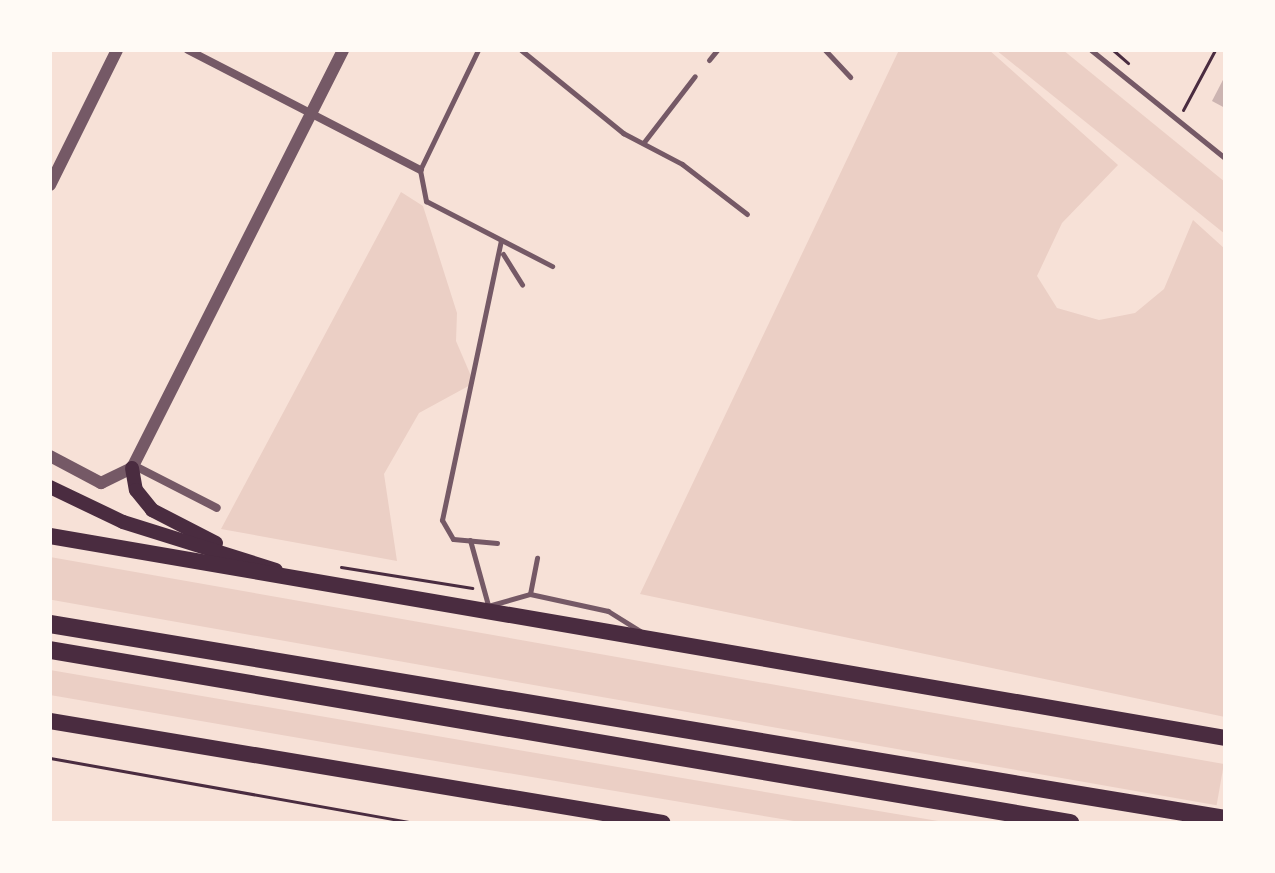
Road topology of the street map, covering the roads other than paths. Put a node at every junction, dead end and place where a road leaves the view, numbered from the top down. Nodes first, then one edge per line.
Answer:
1 (117, 50) edge
2 (188, 50) edge
3 (343, 50) edge
4 (478, 50) edge
5 (521, 50) edge
6 (717, 50) edge
7 (825, 50) edge
8 (1091, 50) edge
9 (709, 60) dead end
10 (695, 76) dead end
11 (850, 77) dead end
12 (311, 113) junction
13 (644, 142) junction
14 (1225, 157) edge
15 (420, 170) junction
16 (50, 185) edge
17 (747, 214) dead end
18 (501, 240) junction
19 (503, 254) junction
20 (552, 266) dead end
21 (522, 285) dead end
22 (50, 456) edge
23 (132, 467) junction
24 (50, 487) edge
25 (217, 508) dead end
26 (50, 536) edge
27 (470, 540) junction
28 (497, 543) dead end
29 (537, 558) dead end
30 (255, 563) junction
31 (329, 588) junction
32 (530, 594) junction
33 (480, 608) junction
34 (50, 624) edge
35 (656, 645) junction
36 (50, 650) edge
37 (50, 721) edge
38 (1225, 738) edge
39 (599, 813) junction
40 (1225, 819) edge
41 (629, 823) edge
42 (663, 823) edge
43 (1070, 823) edge

1 - 16 street
2 - 12 street
3 - 12 street
4 - 15 lane
5 - 13 lane
6 - 9 lane
7 - 11 lane
8 - 14 lane
10 - 13 lane
12 - 15 street
12 - 23 street
13 - 17 lane
15 - 18 lane
18 - 19 lane
18 - 20 lane
19 - 21 lane
19 - 27 lane
22 - 23 street
23 - 25 street
23 - 30 main road
24 - 30 main road
26 - 31 highway
27 - 28 lane
27 - 33 lane
29 - 32 lane
30 - 31 main road
31 - 33 highway
32 - 33 lane
32 - 35 lane
33 - 35 highway
34 - 40 highway
35 - 38 highway
36 - 43 highway
37 - 39 highway
39 - 41 lane
39 - 42 highway

